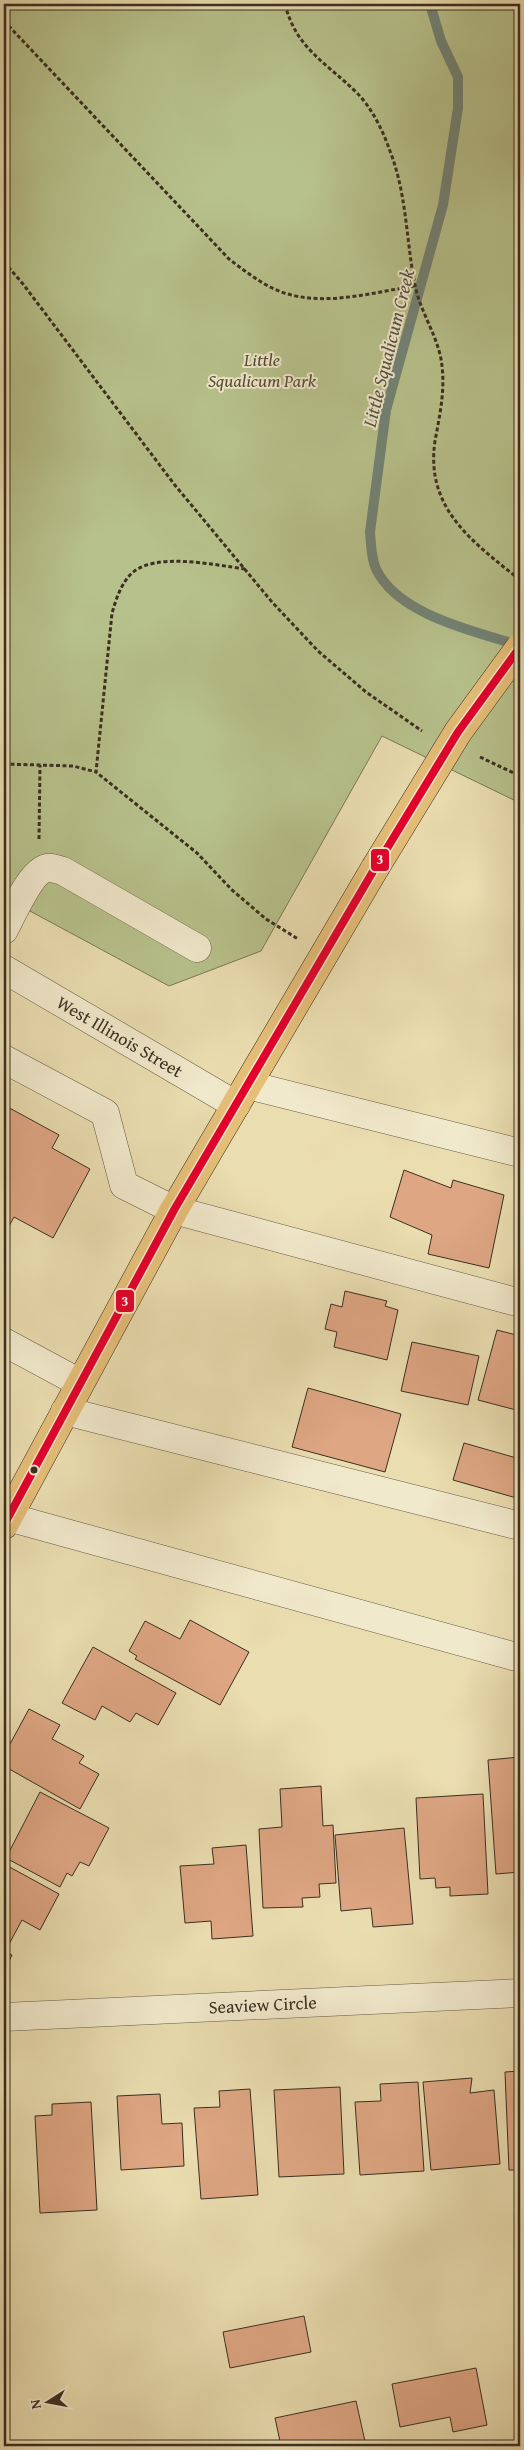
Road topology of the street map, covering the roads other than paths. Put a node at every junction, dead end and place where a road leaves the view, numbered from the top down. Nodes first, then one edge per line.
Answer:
1 (520, 647) edge
2 (4, 930) edge
3 (197, 948) dead end
4 (4, 969) edge
5 (4, 1059) edge
6 (242, 1095) junction
7 (520, 1153) edge
8 (174, 1210) junction
9 (520, 1303) edge
10 (4, 1342) edge
11 (80, 1383) junction
12 (65, 1411) junction
13 (6, 1521) edge
14 (520, 1526) edge
15 (520, 1658) edge
16 (520, 1993) edge
17 (4, 2017) edge

1 - 6 main road, bridge
2 - 3 street
4 - 6 street, West Illinois Street
5 - 8 street
6 - 7 street, West Illinois Street
6 - 8 main road
8 - 9 street
8 - 11 main road
10 - 11 street
11 - 12 main road
12 - 13 main road
12 - 14 street
13 - 15 street
16 - 17 street, Seaview Circle

